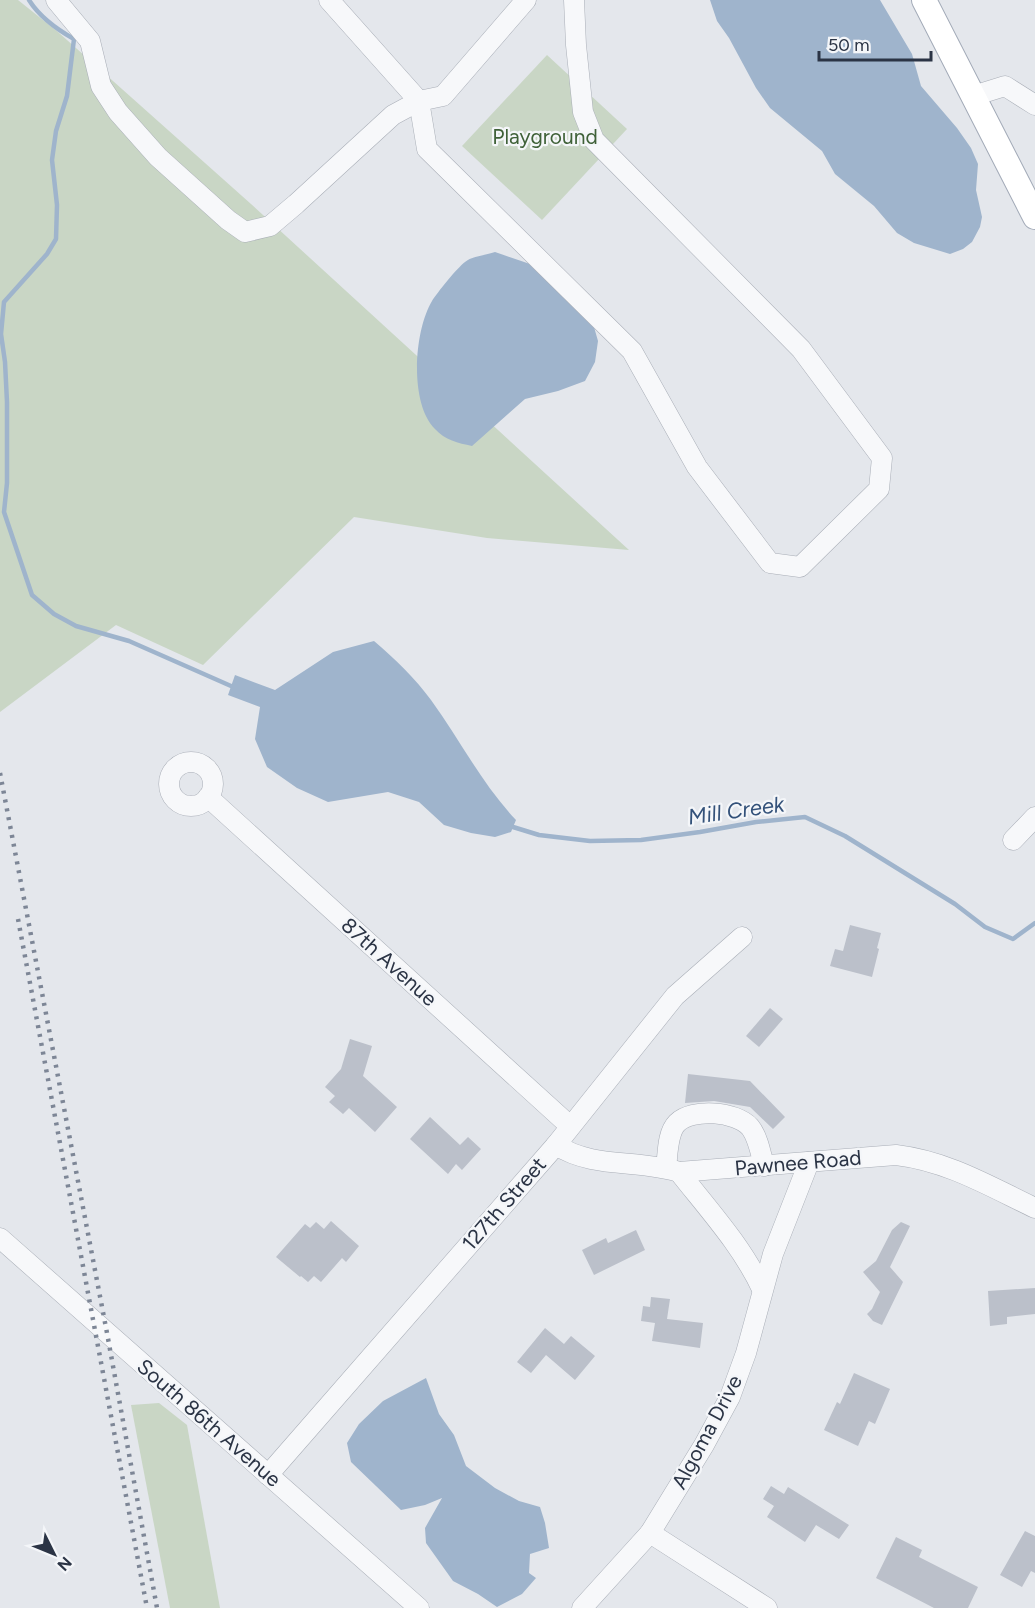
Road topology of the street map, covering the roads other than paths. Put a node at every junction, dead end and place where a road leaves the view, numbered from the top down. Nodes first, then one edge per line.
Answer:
1 (56, 0) edge
2 (329, 0) edge
3 (526, 0) edge
4 (574, 0) edge
5 (924, 0) edge
6 (973, 96) junction
7 (420, 100) junction
8 (1035, 105) edge
9 (1035, 217) edge
10 (208, 797) dead end
11 (1035, 817) edge
12 (1013, 840) dead end
13 (742, 937) dead end
14 (570, 1126) junction
15 (556, 1145) junction
16 (809, 1162) junction
17 (764, 1166) junction
18 (673, 1170) junction
19 (1035, 1208) edge
20 (0, 1238) edge
21 (762, 1289) junction
22 (268, 1475) junction
23 (650, 1533) junction
24 (419, 1608) edge
25 (582, 1608) edge
26 (767, 1608) edge

1 - 7 street
2 - 7 street
3 - 7 street
4 - 7 street
5 - 6 main road
6 - 8 street
6 - 9 main road
10 - 14 street, 87th Avenue
11 - 12 street
13 - 14 street, 127th Street
14 - 15 street, 127th Street
15 - 18 street, Pawnee Road
15 - 22 street, 127th Street
16 - 17 street, Pawnee Road
16 - 19 street, Pawnee Road
16 - 21 street, Algoma Drive
17 - 18 street, Pawnee Road
17 - 18 street
18 - 21 street
20 - 22 street, South 86th Avenue
21 - 23 street, Algoma Drive
22 - 24 street, South 86th Avenue
23 - 25 street, Algoma Drive
23 - 26 street

